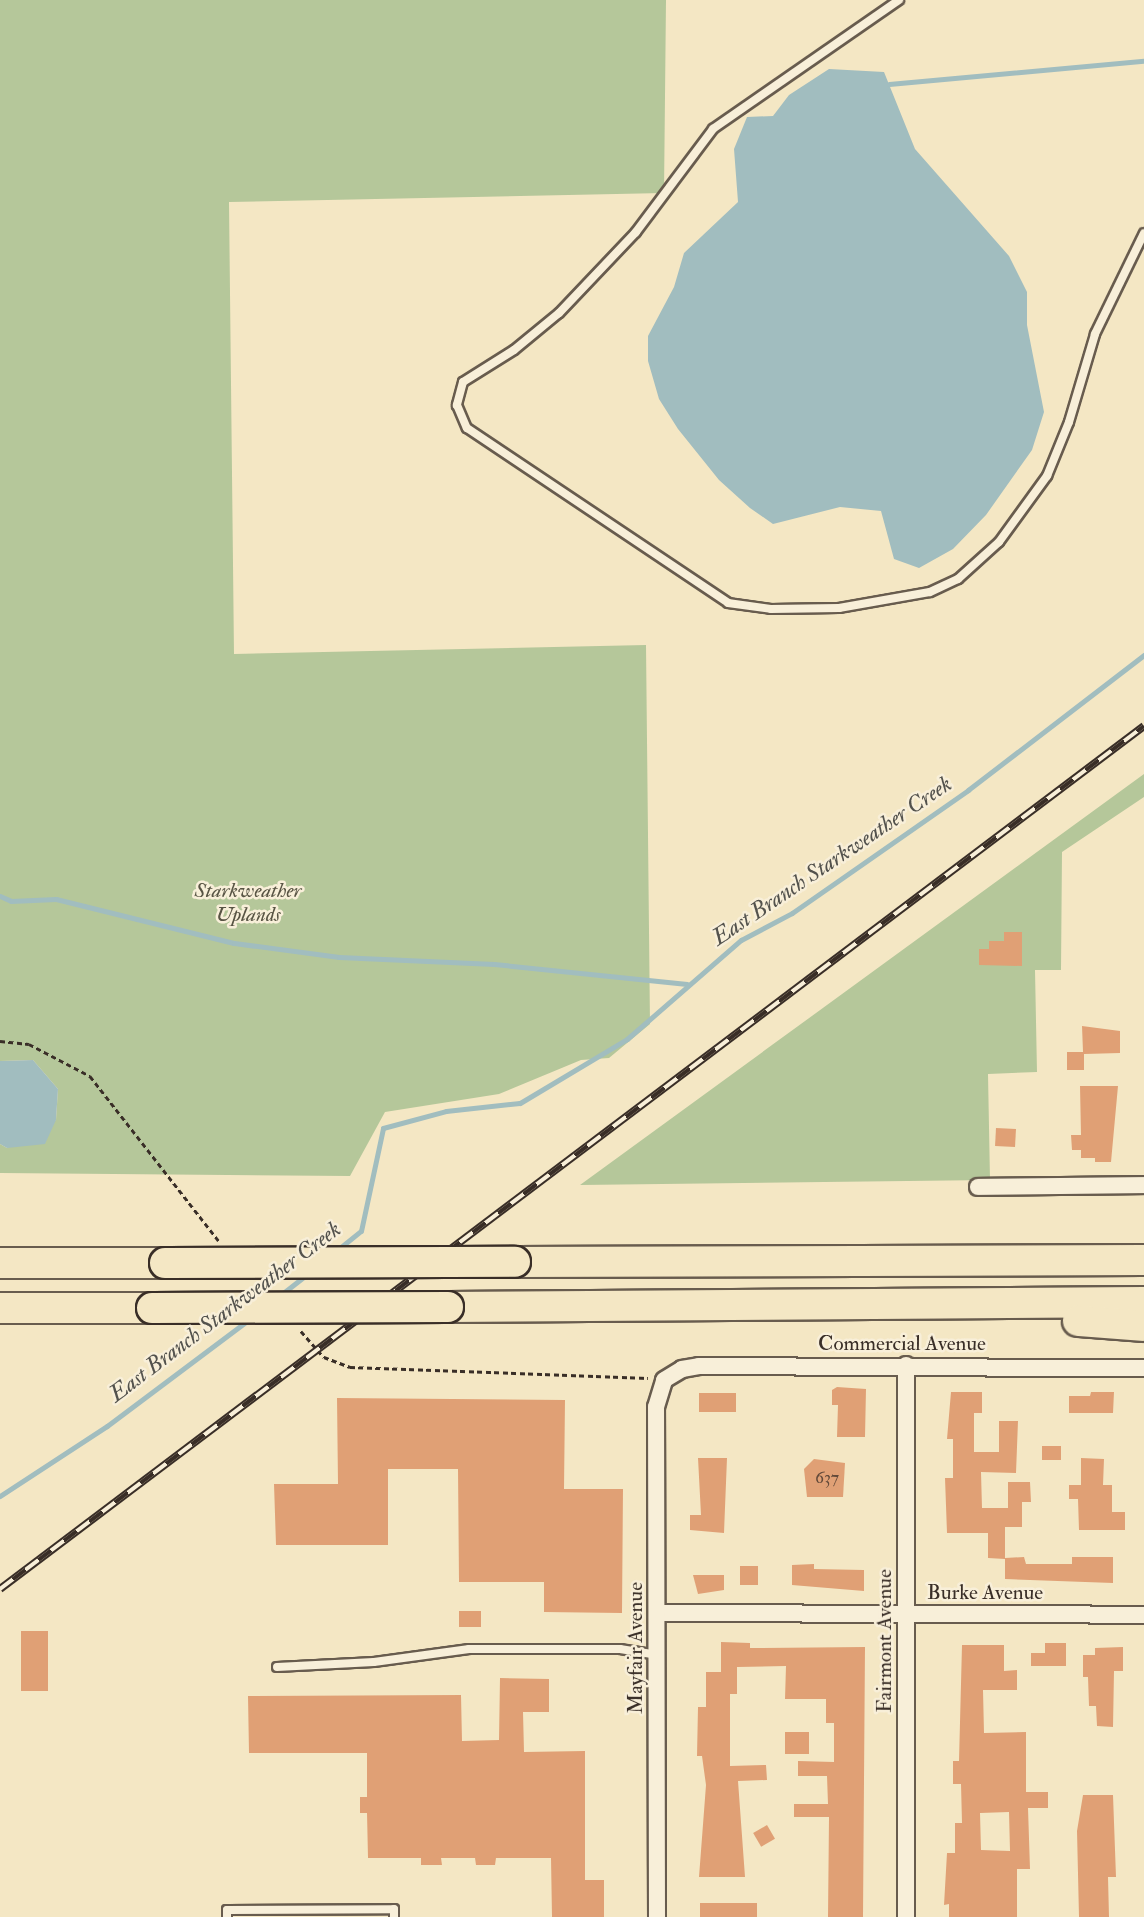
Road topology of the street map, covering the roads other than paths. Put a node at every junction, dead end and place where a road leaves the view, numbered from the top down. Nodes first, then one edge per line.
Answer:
1 (899, 0) edge
2 (1144, 233) edge
3 (1144, 1185) edge
4 (978, 1187) dead end
5 (1144, 1240) edge
6 (1144, 1260) edge
7 (0, 1261) edge
8 (967, 1261) junction
9 (1144, 1302) edge
10 (862, 1304) junction
11 (0, 1308) edge
12 (1144, 1326) edge
13 (906, 1365) junction
14 (1144, 1368) edge
15 (664, 1380) joint
16 (657, 1613) junction
17 (906, 1614) junction
18 (1144, 1615) edge
19 (657, 1655) junction
20 (276, 1667) dead end
21 (227, 1917) edge
22 (394, 1917) edge
23 (657, 1917) edge
24 (906, 1917) edge

1 - 2 lane
3 - 4 street
5 - 8 highway
6 - 8 highway
7 - 8 highway, bridge
9 - 10 highway
10 - 11 highway, bridge
10 - 12 highway
13 - 14 street, Commercial Avenue
13 - 15 street, Commercial Avenue
13 - 17 street, Fairmont Avenue
15 - 16 street, Mayfair Avenue
16 - 17 street, Burke Avenue
16 - 19 street, Mayfair Avenue
17 - 18 street, Burke Avenue
17 - 24 street, Fairmont Avenue
19 - 20 lane
19 - 23 street, Mayfair Avenue
21 - 22 lane

